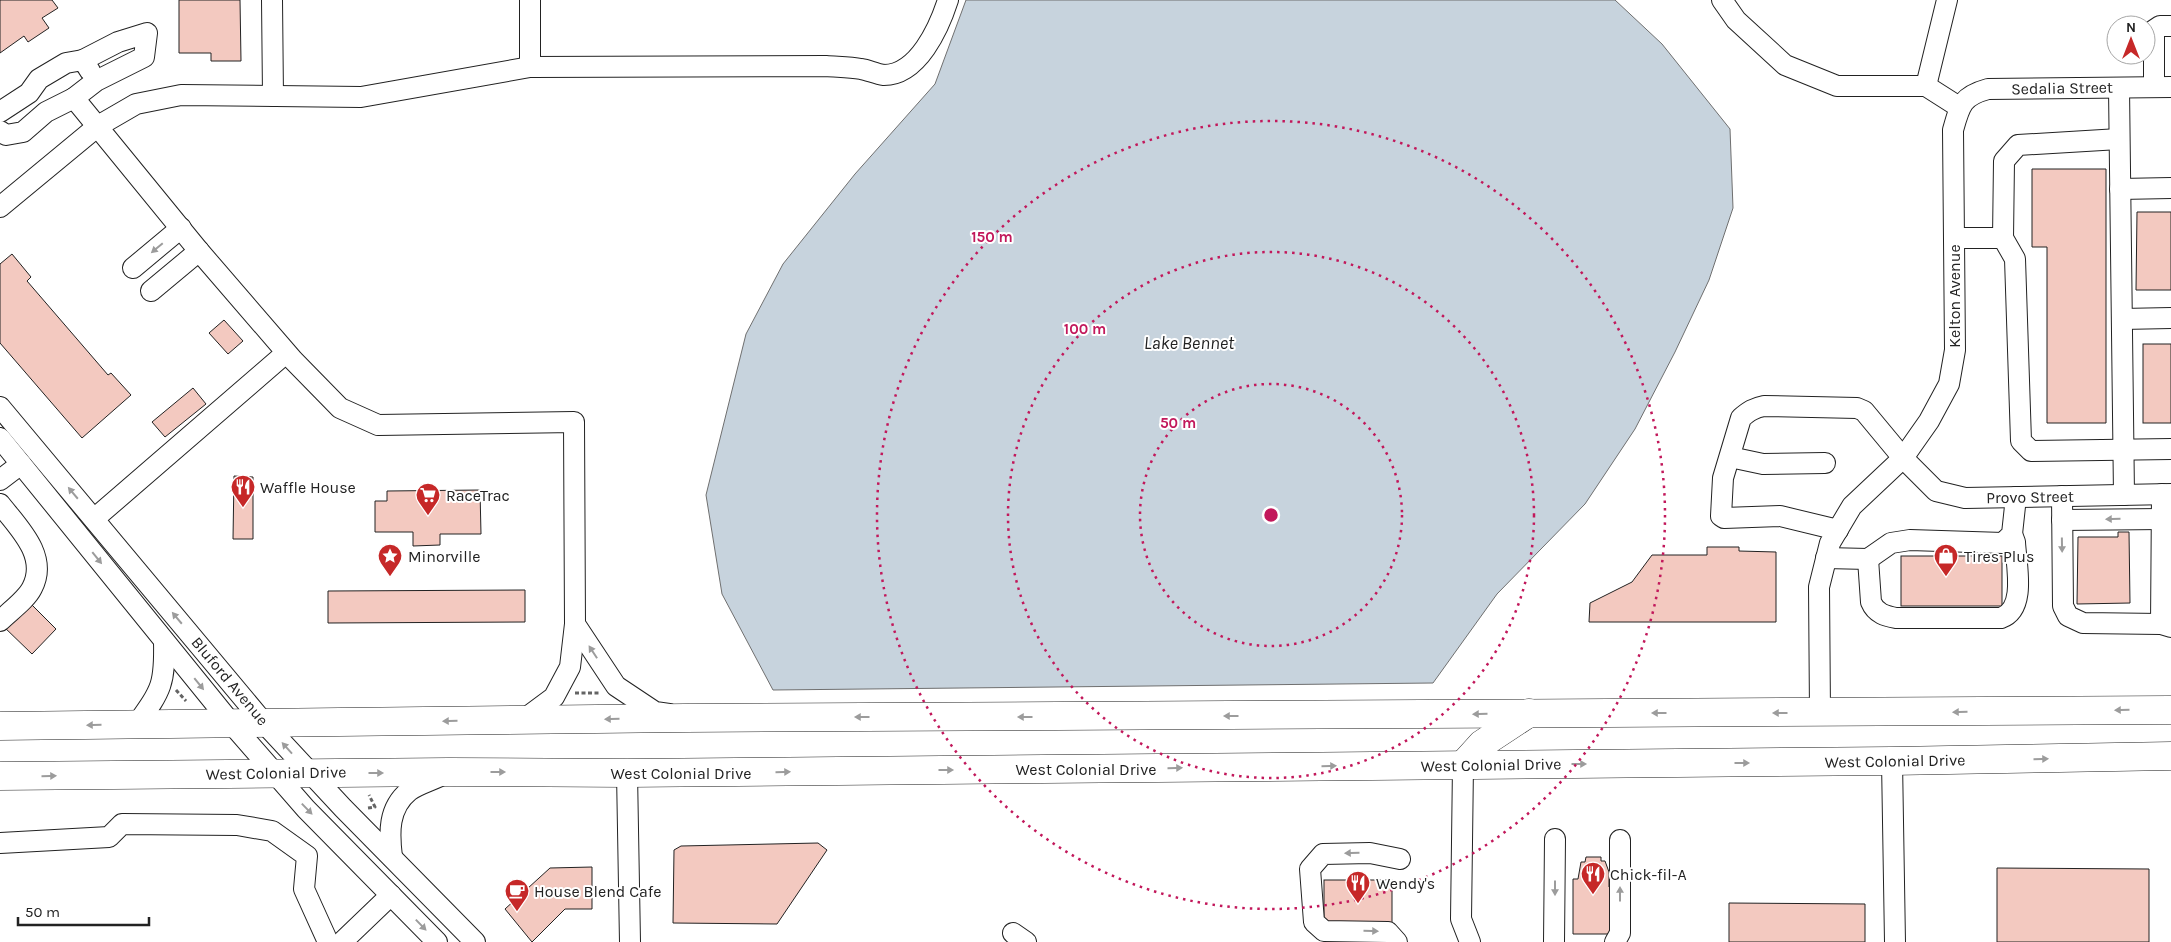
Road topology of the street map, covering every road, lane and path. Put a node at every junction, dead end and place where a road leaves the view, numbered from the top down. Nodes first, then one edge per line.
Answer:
1 (272, 0) edge
2 (530, 0) edge
3 (948, 0) edge
4 (1722, 0) edge
5 (1946, 0) edge
6 (2171, 26) edge
7 (118, 42) junction
8 (83, 60) junction
9 (130, 64) junction
10 (530, 67) junction
11 (96, 81) junction
12 (1926, 86) junction
13 (2163, 87) edge
14 (2119, 88) junction
15 (30, 93) junction
16 (273, 96) junction
17 (74, 98) junction
18 (1959, 107) junction
19 (0, 112) edge
20 (46, 112) junction
21 (98, 126) junction
22 (0, 131) edge
23 (2119, 139) junction
24 (2171, 188) edge
25 (2120, 189) junction
26 (0, 207) edge
27 (181, 228) junction
28 (1954, 238) junction
29 (2003, 238) junction
30 (199, 251) junction
31 (132, 268) dead end
32 (151, 292) dead end
33 (2171, 318) edge
34 (2122, 319) junction
35 (286, 353) junction
36 (0, 407) edge
37 (0, 438) edge
38 (2171, 449) edge
39 (2123, 450) junction
40 (1730, 457) junction
41 (1903, 458) junction
42 (1825, 463) dead end
43 (21, 464) junction
44 (0, 480) edge
45 (2167, 494) edge
46 (2124, 495) junction
47 (2062, 496) junction
48 (2016, 497) junction
49 (0, 504) edge
50 (94, 519) junction
51 (2162, 519) junction
52 (2062, 520) junction
53 (1838, 530) junction
54 (2012, 534) junction
55 (1826, 558) junction
56 (1868, 559) junction
57 (0, 621) edge
58 (575, 624) junction
59 (2166, 626) edge
60 (164, 641) junction
61 (602, 692) dead end
62 (570, 693) dead end
63 (2171, 710) edge
64 (1529, 713) junction
65 (1820, 713) junction
66 (685, 718) junction
67 (523, 720) junction
68 (1, 722) edge
69 (230, 723) junction
70 (264, 723) junction
71 (137, 724) junction
72 (2171, 756) edge
73 (1892, 761) junction
74 (1463, 765) junction
75 (449, 772) junction
76 (274, 773) junction
77 (310, 773) junction
78 (627, 773) junction
79 (0, 776) edge
80 (368, 795) dead end
81 (364, 808) dead end
82 (1555, 839) dead end
83 (1620, 840) dead end
84 (0, 844) edge
85 (392, 857) junction
86 (1400, 859) dead end
87 (391, 895) junction
88 (328, 942) edge
89 (342, 942) edge
90 (437, 942) edge
91 (475, 942) edge
92 (630, 942) edge
93 (1398, 942) edge
94 (1470, 942) edge
95 (1554, 942) edge
96 (1615, 942) edge
97 (1895, 942) edge

1 - 16 street
2 - 10 street
3 - 10 street
4 - 12 street
5 - 12 street
6 - 13 street
7 - 8 street
7 - 9 street
7 - 9 street
8 - 11 street
8 - 15 street
9 - 11 street
10 - 16 street
11 - 17 street
12 - 18 street
13 - 14 street, Sedalia Street
14 - 18 street, Sedalia Street
14 - 23 street
15 - 19 street
15 - 20 street
16 - 21 street
17 - 20 street
17 - 21 street
18 - 28 street, Kelton Avenue
20 - 22 street
21 - 26 street
21 - 27 street
23 - 25 street
23 - 29 street
24 - 25 street
25 - 34 street
27 - 30 street
27 -> 31 street
28 - 29 street
28 - 41 street, Kelton Avenue
29 - 39 street
30 - 32 street
30 - 35 street
33 - 34 street
34 - 39 street
35 - 50 street
35 - 58 street
50 -> 36 street, Bluford Avenue
37 - 43 street, Bluford Avenue
38 - 39 street
39 - 46 street
40 - 41 street, Provo Street
40 - 42 street
40 - 53 street, Provo Street
41 - 48 street, Provo Street
41 - 53 street, Kelton Avenue
43 - 44 street
43 -> 60 street, Bluford Avenue
45 - 46 street, Provo Street
45 - 51 street
46 - 47 street, Provo Street
47 - 48 street, Provo Street
47 - 52 street
48 - 54 street
49 - 57 street
70 -> 50 street, Bluford Avenue
51 -> 52 street
51 - 59 street
52 -> 59 street
53 - 55 street, Kelton Avenue
54 - 56 street
54 - 56 street
55 - 56 street
55 - 65 street, Kelton Avenue
66 -> 58 street
58 - 67 street
60 -> 69 street, Bluford Avenue
60 - 71 street
61 - 62 path
63 -> 65 highway
65 -> 64 highway
64 -> 66 highway
64 - 74 highway
66 -> 67 highway
67 -> 70 highway
71 -> 68 highway
69 - 70 highway
69 - 71 highway
69 - 76 street, Bluford Avenue
77 -> 70 street, Bluford Avenue
73 -> 72 highway, West Colonial Drive
74 -> 73 highway, West Colonial Drive
73 - 97 street
78 -> 74 highway, West Colonial Drive
74 - 94 street
77 -> 75 highway, West Colonial Drive
75 -> 78 highway, West Colonial Drive
75 - 85 street
76 - 77 highway, West Colonial Drive
79 -> 76 highway, West Colonial Drive
76 -> 87 street, Bluford Avenue
77 - 85 street, Bluford Avenue
78 - 92 street
80 - 81 path
82 -> 95 street
96 -> 83 street
84 - 88 street
85 - 91 street, Bluford Avenue
86 -> 93 street
87 - 89 street
87 -> 90 street, Bluford Avenue

